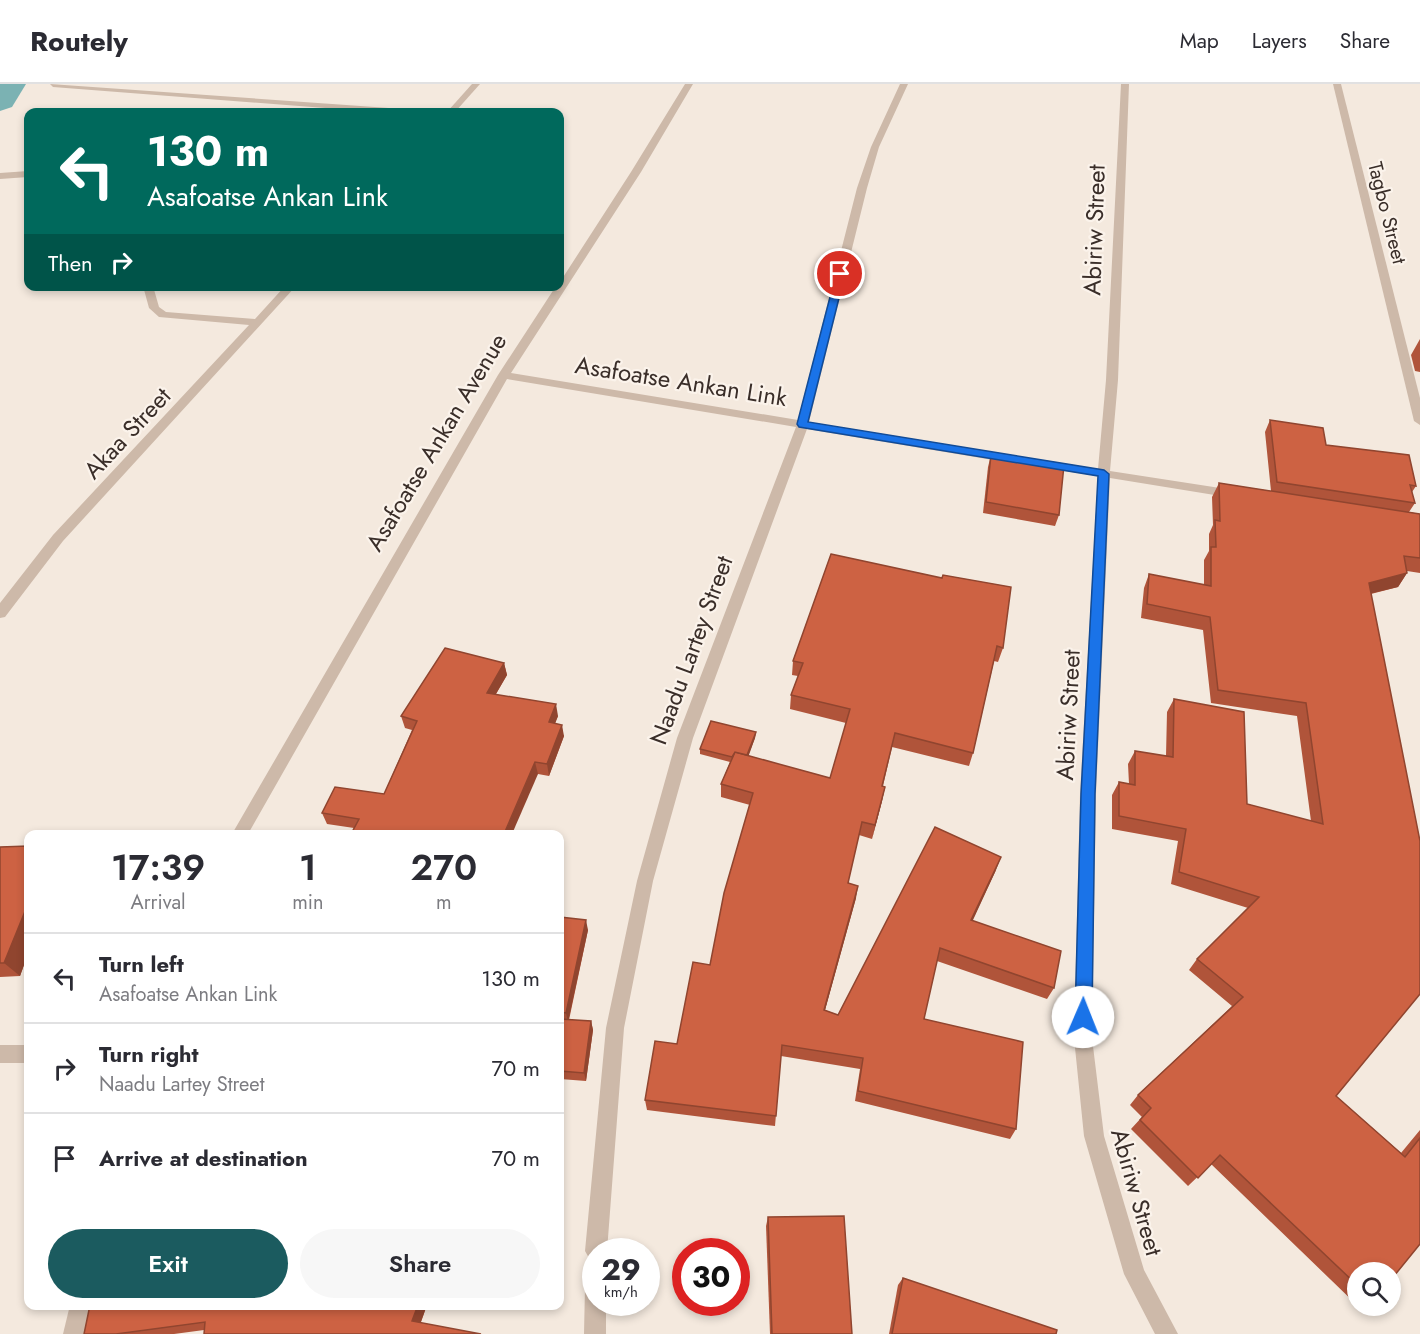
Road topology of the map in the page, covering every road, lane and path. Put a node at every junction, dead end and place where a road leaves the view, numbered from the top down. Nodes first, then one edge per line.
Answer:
1 (476, 84) edge
2 (689, 84) edge
3 (904, 84) edge
4 (1125, 84) edge
5 (1337, 84) edge
6 (53, 85) edge
7 (351, 108) edge
8 (455, 108) edge
9 (24, 174) edge
10 (0, 176) edge
11 (564, 283) edge
12 (149, 291) edge
13 (286, 291) edge
14 (559, 291) edge
15 (258, 322) junction
16 (504, 375) junction
17 (1420, 422) edge
18 (802, 424) junction
19 (1104, 474) junction
20 (1244, 496) edge
21 (0, 612) edge
22 (242, 830) edge
23 (0, 1054) edge
24 (24, 1054) edge
25 (597, 1238) edge
26 (80, 1310) edge
27 (595, 1316) edge
28 (74, 1334) edge
29 (594, 1334) edge
30 (1167, 1334) edge

1 - 8 street
2 - 11 street, Asafoatse Ankan Avenue
3 - 18 street, Naadu Lartey Street
4 - 19 street, Abiriw Street
5 - 17 street, Tagbo Street
6 - 7 street
9 - 10 street
12 - 15 street
13 - 15 street, Akaa Street
14 - 16 street, Asafoatse Ankan Avenue
15 - 21 street, Akaa Street
16 - 18 street, Asafoatse Ankan Link
16 - 22 street, Asafoatse Ankan Avenue
18 - 19 street, Asafoatse Ankan Link
18 - 25 street, Naadu Lartey Street
19 - 20 street, Asafoatse Ankan Link
19 - 30 street, Abiriw Street
23 - 24 street
26 - 28 street
27 - 29 street

